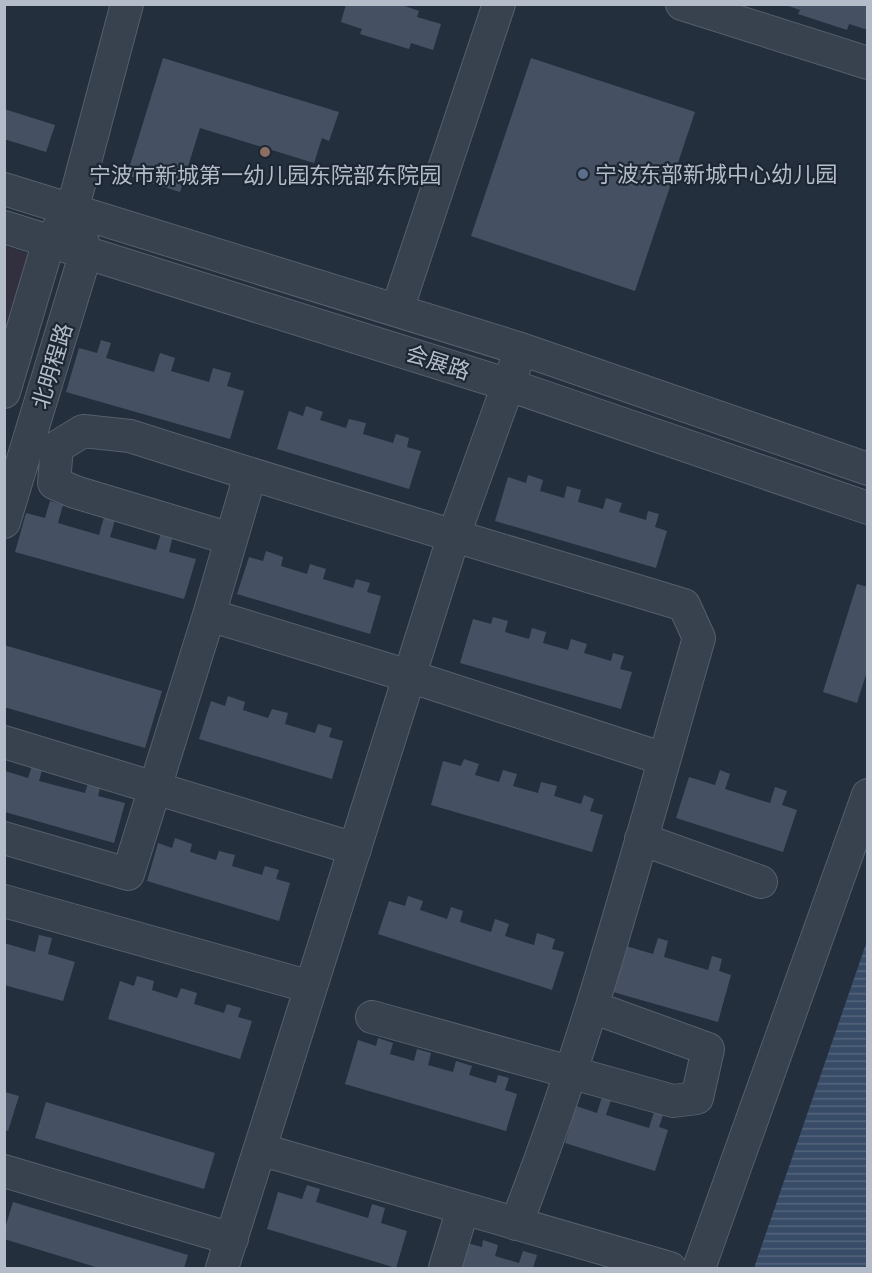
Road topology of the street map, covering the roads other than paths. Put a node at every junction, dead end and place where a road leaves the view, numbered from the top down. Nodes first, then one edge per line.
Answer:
1 (128, 4) edge
2 (499, 4) edge
3 (682, 4) edge
4 (867, 63) edge
5 (4, 189) edge
6 (72, 211) junction
7 (4, 227) edge
8 (49, 241) junction
9 (86, 252) junction
10 (397, 310) junction
11 (521, 349) junction
12 (509, 385) junction
13 (4, 392) edge
14 (867, 469) edge
15 (250, 475) junction
16 (867, 508) edge
17 (4, 522) edge
18 (454, 535) junction
19 (231, 539) junction
20 (209, 615) junction
21 (409, 676) junction
22 (4, 742) edge
23 (664, 759) junction
24 (155, 788) junction
25 (867, 795) edge
26 (4, 838) edge
27 (641, 839) junction
28 (355, 849) junction
29 (761, 882) dead end
30 (4, 902) edge
31 (311, 987) junction
32 (592, 1007) junction
33 (372, 1017) dead end
34 (571, 1074) junction
35 (260, 1155) junction
36 (7, 1180) edge
37 (463, 1208) junction
38 (516, 1224) junction
39 (232, 1239) junction
40 (222, 1269) edge
41 (445, 1269) edge
42 (670, 1269) edge
43 (699, 1269) edge

1 - 6 street, 北明程路
2 - 10 street
3 - 4 street
5 - 6 street, 会展路
6 - 8 street, 北明程路
6 - 9 street
6 - 10 street, 会展路
7 - 8 street, 会展路
8 - 9 street, 会展路
8 - 13 street, 北明程路
9 - 12 street, 会展路
9 - 17 street, 北明程路
10 - 11 street, 会展路
11 - 12 street
11 - 14 street, 会展路
12 - 16 street, 会展路
12 - 18 street
15 - 18 street
15 - 19 street
15 - 19 street
18 - 21 street
18 - 23 street
19 - 20 street
20 - 21 street
20 - 24 street
21 - 23 street
21 - 28 street
22 - 24 street
23 - 27 street
24 - 26 street
24 - 28 street
25 - 43 street
27 - 29 street
27 - 32 street
28 - 31 street
30 - 31 street
31 - 35 street
32 - 34 street
32 - 34 street
33 - 34 street
34 - 38 street
35 - 37 street
35 - 39 street
36 - 39 street
37 - 38 street
37 - 41 street
38 - 42 street
39 - 40 street

